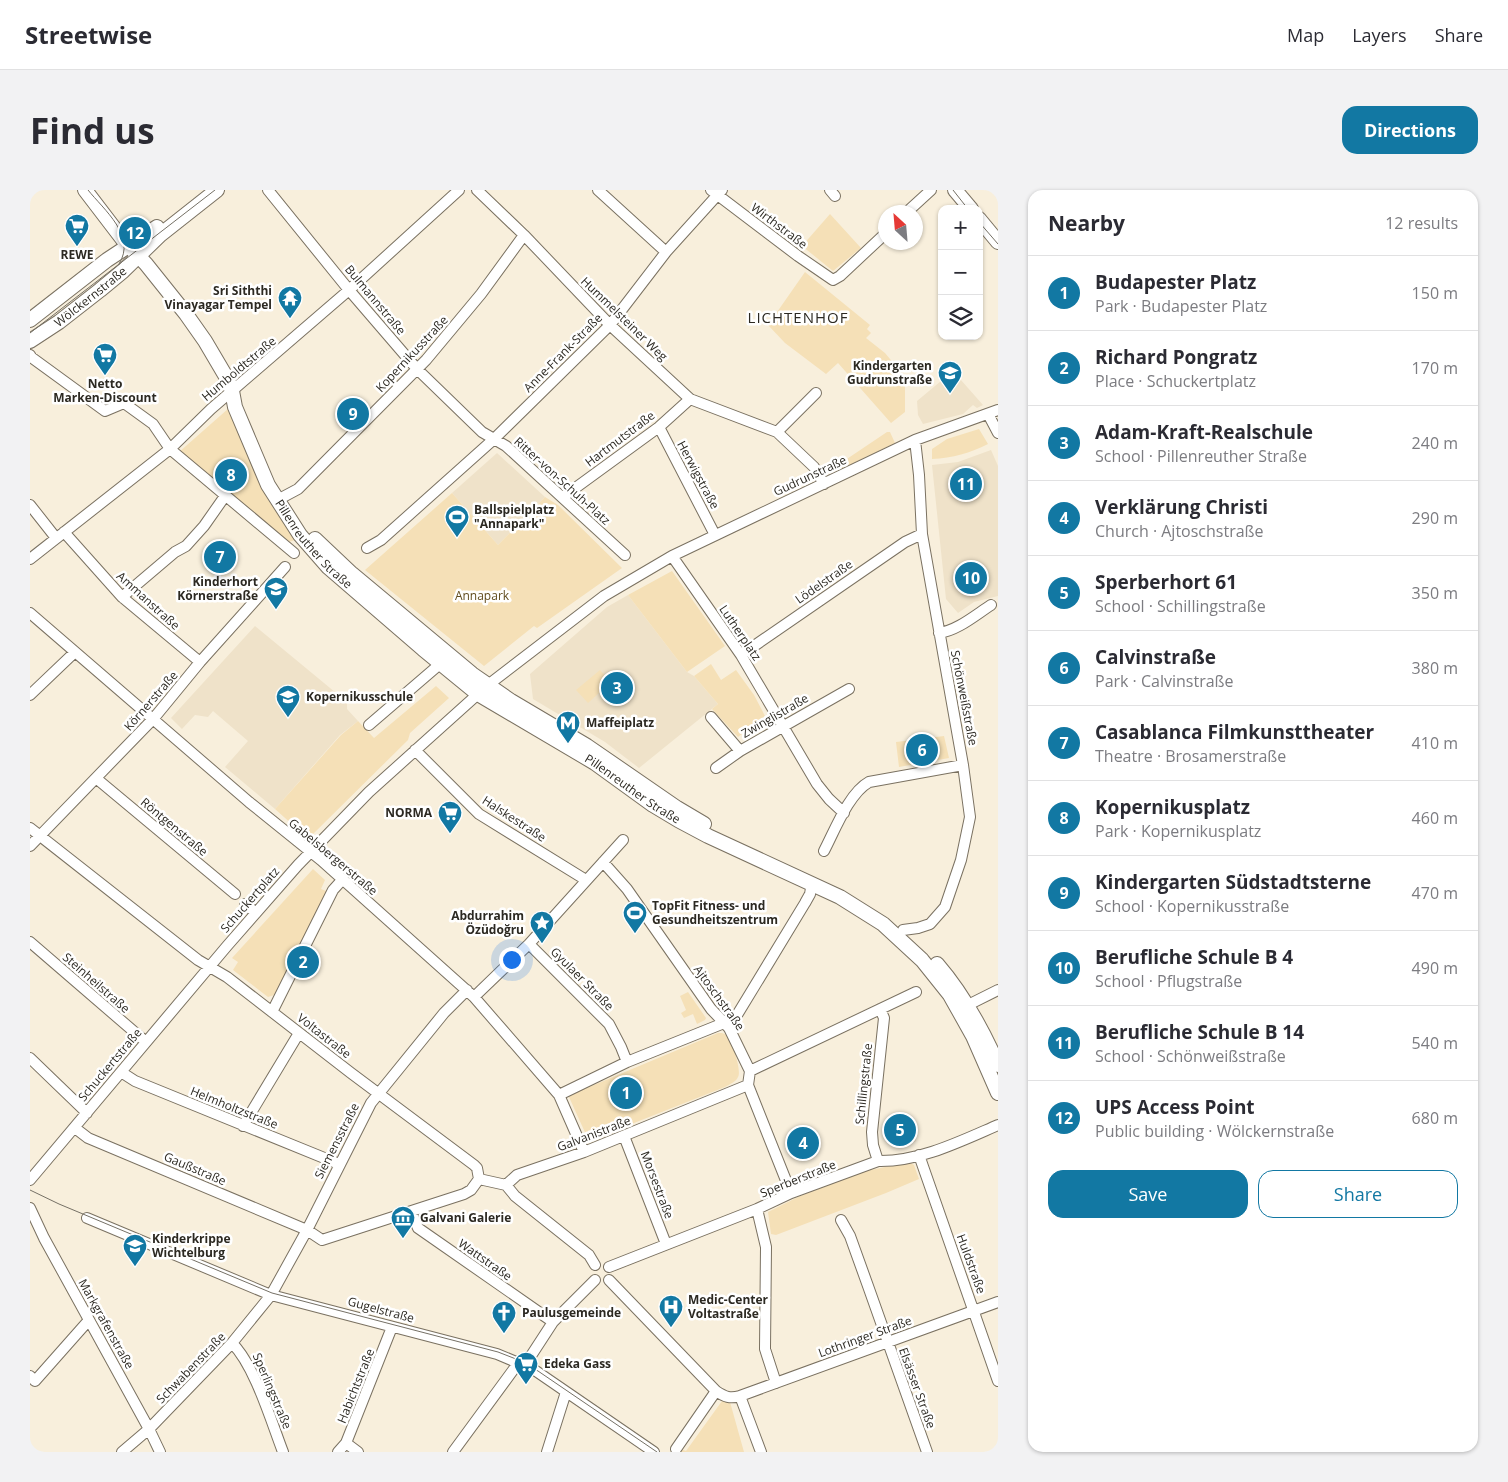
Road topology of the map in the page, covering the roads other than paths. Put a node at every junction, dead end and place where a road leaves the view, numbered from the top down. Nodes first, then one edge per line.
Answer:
1 (85, 190) edge
2 (205, 190) edge
3 (217, 190) edge
4 (268, 190) edge
5 (459, 190) edge
6 (477, 190) edge
7 (598, 190) edge
8 (931, 190) edge
9 (955, 190) edge
10 (717, 192) edge
11 (915, 205) edge
12 (968, 205) edge
13 (983, 224) edge
14 (524, 235) junction
15 (878, 240) edge
16 (998, 242) edge
17 (133, 251) junction
18 (666, 252) junction
19 (349, 290) junction
20 (30, 320) edge
21 (610, 325) junction
22 (30, 341) edge
23 (30, 355) edge
24 (418, 369) junction
25 (232, 391) junction
26 (816, 393) dead end
27 (690, 399) junction
28 (993, 412) edge
29 (659, 427) junction
30 (777, 432) junction
31 (998, 433) edge
32 (494, 439) junction
33 (915, 440) junction
34 (170, 449) junction
35 (824, 484) junction
36 (226, 496) junction
37 (283, 497) junction
38 (563, 497) junction
39 (30, 505) edge
40 (922, 534) junction
41 (60, 535) junction
42 (715, 535) junction
43 (367, 548) dead end
44 (294, 553) dead end
45 (625, 556) dead end
46 (672, 556) junction
47 (30, 558) edge
48 (285, 567) dead end
49 (122, 597) junction
50 (991, 605) dead end
51 (30, 613) edge
52 (939, 633) junction
53 (75, 652) junction
54 (741, 655) junction
55 (200, 662) junction
56 (440, 664) junction
57 (483, 689) junction
58 (849, 689) dead end
59 (30, 695) edge
60 (712, 717) dead end
61 (154, 718) junction
62 (369, 725) dead end
63 (782, 727) junction
64 (415, 750) junction
65 (740, 751) junction
66 (963, 765) junction
67 (716, 768) dead end
68 (97, 779) junction
69 (844, 813) junction
70 (30, 828) edge
71 (40, 837) junction
72 (623, 840) dead end
73 (30, 846) edge
74 (824, 850) dead end
75 (311, 852) junction
76 (603, 862) junction
77 (342, 880) junction
78 (586, 880) junction
79 (812, 883) junction
80 (235, 894) dead end
81 (245, 904) dead end
82 (256, 913) junction
83 (903, 930) junction
84 (30, 942) edge
85 (528, 944) junction
86 (209, 966) junction
87 (998, 990) edge
88 (916, 992) dead end
89 (470, 994) junction
90 (968, 1005) junction
91 (880, 1009) junction
92 (272, 1012) junction
93 (724, 1023) junction
94 (300, 1033) junction
95 (146, 1042) junction
96 (30, 1058) edge
97 (627, 1062) junction
98 (998, 1065) edge
99 (750, 1071) junction
100 (121, 1072) junction
101 (748, 1085) junction
102 (998, 1093) edge
103 (379, 1094) junction
104 (559, 1095) junction
105 (87, 1113) junction
106 (998, 1125) edge
107 (244, 1126) junction
108 (75, 1128) junction
109 (624, 1136) junction
110 (584, 1152) junction
111 (919, 1155) junction
112 (878, 1161) junction
113 (339, 1164) junction
114 (479, 1179) junction
115 (30, 1180) edge
116 (506, 1185) junction
117 (791, 1193) junction
118 (30, 1208) edge
119 (757, 1209) junction
120 (410, 1212) junction
121 (87, 1218) dead end
122 (841, 1220) dead end
123 (307, 1230) junction
124 (666, 1244) junction
125 (595, 1265) junction
126 (610, 1267) junction
127 (594, 1280) junction
128 (608, 1280) junction
129 (271, 1295) junction
130 (998, 1302) edge
131 (974, 1311) junction
132 (89, 1320) junction
133 (553, 1322) junction
134 (392, 1327) junction
135 (887, 1342) junction
136 (232, 1343) junction
137 (522, 1364) junction
138 (32, 1378) edge
139 (998, 1381) edge
140 (776, 1383) junction
141 (716, 1391) junction
142 (566, 1392) junction
143 (740, 1396) junction
144 (149, 1429) junction
145 (346, 1443) junction
146 (676, 1449) dead end
147 (122, 1452) edge
148 (160, 1452) edge
149 (284, 1452) edge
150 (338, 1452) edge
151 (358, 1452) edge
152 (453, 1452) edge
153 (548, 1452) edge
154 (654, 1452) edge
155 (760, 1452) edge
156 (927, 1452) edge

1 - 17 main road, Pillenreuther Straße
2 - 17 main road, Wölckernstraße
3 - 17 main road, Wölckernstraße
4 - 19 street, Bulmannstraße
5 - 19 street, Humboldtstraße
6 - 14 street, Hummelsteiner Weg
7 - 18 street
8 - 11 street
9 - 12 main road
10 - 15 street, Wirthstraße
10 - 18 street, Anne-Frank-Straße
13 - 16 main road
14 - 21 street, Hummelsteiner Weg
14 - 24 street, Kopernikusstraße
17 - 20 main road, Wölckernstraße
17 - 22 main road, Wölckernstraße
17 - 25 main road, Pillenreuther Straße
18 - 21 street, Anne-Frank-Straße
19 - 24 street, Bulmannstraße
19 - 25 street, Humboldtstraße
21 - 27 street, Hummelsteiner Weg
21 - 32 street, Anne-Frank-Straße
23 - 34 street
24 - 32 street, Bulmannstraße
24 - 37 street, Kopernikusstraße
25 - 34 street, Humboldtstraße
25 - 37 main road, Pillenreuther Straße
25 - 56 main road, Pillenreuther Straße
26 - 30 street
27 - 29 street, Hartmutstraße
27 - 30 street, Hummelsteiner Weg
28 - 31 street
28 - 33 street, Gudrunstraße
29 - 38 street, Hartmutstraße
29 - 42 street, Herwigstraße
30 - 35 street, Hummelsteiner Weg
32 - 38 street, Ritter-von-Schuh-Platz
32 - 43 street, Ritter-von-Schuh-Platz
33 - 35 street, Gudrunstraße
33 - 40 street, Schönweißstraße
34 - 36 street
34 - 41 street, Humboldtstraße
35 - 42 street, Gudrunstraße
36 - 44 street
36 - 49 street
37 - 57 main road, Pillenreuther Straße
38 - 45 street, Ritter-von-Schuh-Platz
39 - 41 street, Ammanstraße
40 - 52 street, Schönweißstraße
40 - 54 street, Lödelstraße
41 - 47 street, Humboldtstraße
41 - 49 street, Ammanstraße
42 - 46 street, Gudrunstraße
46 - 54 street, Lutherplatz
46 - 57 street, Gudrunstraße
48 - 55 street, Körnerstraße
49 - 55 street, Ammanstraße
50 - 52 street
51 - 53 street, Gabelsbergerstraße
52 - 66 street, Schönweißstraße
53 - 59 street
53 - 61 street, Gabelsbergerstraße
54 - 63 street, Lutherplatz
55 - 61 street, Körnerstraße
56 - 57 main road, Pillenreuther Straße
56 - 62 street
57 - 64 street
57 - 79 main road, Pillenreuther Straße
57 - 83 main road, Pillenreuther Straße
58 - 63 street, Zwinglistraße
60 - 65 street
61 - 68 street, Körnerstraße
61 - 75 street, Gabelsbergerstraße
63 - 65 street, Zwinglistraße
63 - 69 street, Lutherplatz
64 - 75 street
64 - 78 street, Halskestraße
65 - 67 street, Zwinglistraße
66 - 69 street
66 - 83 street, Schönweißstraße
68 - 71 street, Körnerstraße
68 - 80 street, Röntgenstraße
69 - 74 street
70 - 71 street, Voltastraße
71 - 73 street, Körnerstraße
71 - 86 street, Voltastraße
72 - 76 street, Siemensstraße
75 - 77 street, Gabelsbergerstraße
75 - 82 street, Schuckertplatz
76 - 78 street, Siemensstraße
76 - 93 street, Ajtoschstraße
77 - 89 street, Gabelsbergerstraße
77 - 92 street
78 - 85 street, Siemensstraße
79 - 93 street
79 - 102 main road, Pillenreuther Straße
81 - 82 street
82 - 86 street, Schuckertplatz
83 - 90 main road, Pillenreuther Straße
84 - 95 street, Steinheilstraße
85 - 89 street, Siemensstraße
85 - 97 street, Gyulaer Straße
86 - 92 street, Voltastraße
86 - 95 street, Schuckertstraße
87 - 90 street
88 - 91 street
89 - 103 street, Siemensstraße
89 - 104 street, Gabelsbergerstraße
90 - 98 main road, Pillenreuther Straße
91 - 99 street
91 - 112 street, Schillingstraße
92 - 94 street, Voltastraße
93 - 97 street
93 - 99 street, Ajtoschstraße
94 - 103 street, Voltastraße
94 - 107 street
95 - 100 street, Schuckertstraße
96 - 105 street
97 - 104 street
99 - 101 street
100 - 105 street, Schuckertstraße
100 - 107 street, Helmholtzstraße
101 - 109 street, Galvanistraße
101 - 117 street
103 - 113 street, Siemensstraße
103 - 114 street, Voltastraße
104 - 110 street, Gabelsbergerstraße
105 - 108 street, Schuckertstraße
106 - 111 street, Sperberstraße
107 - 113 street, Helmholtzstraße
108 - 115 street, Schuckertstraße
108 - 123 street, Gaußstraße
109 - 110 street, Galvanistraße
109 - 124 street, Morsestraße
110 - 116 street, Galvanistraße
111 - 112 street, Sperberstraße
111 - 131 street, Huldstraße
112 - 117 street, Sperberstraße
113 - 123 street, Siemensstraße
114 - 116 street
114 - 120 street
116 - 125 street
117 - 119 street, Sperberstraße
118 - 132 street, Markgrafenstraße
119 - 124 street, Sperberstraße
119 - 140 street
120 - 123 street
120 - 133 street, Wattstraße
121 - 129 street, Gugelstraße
122 - 135 street, Elsässer Straße
123 - 129 street, Siemensstraße
124 - 126 street, Sperberstraße
125 - 126 street
125 - 127 street
126 - 128 street
127 - 128 street
127 - 133 street
128 - 141 street
129 - 134 street, Gugelstraße
129 - 136 street, Schwabenstraße
130 - 131 street, Lothringer Straße
131 - 135 street, Lothringer Straße
131 - 139 street, Huldstraße
132 - 138 street
132 - 144 street, Markgrafenstraße
133 - 137 street
134 - 137 street, Gugelstraße
134 - 145 street, Habichtstraße
135 - 140 street, Lothringer Straße
135 - 156 street, Elsässer Straße
136 - 144 street, Schwabenstraße
136 - 149 street, Sperlingstraße
137 - 142 street, Gugelstraße
137 - 152 street
140 - 143 street, Lothringer Straße
141 - 143 street
141 - 146 street
142 - 153 street
142 - 154 street, Gugelstraße
143 - 155 street
144 - 147 street, Schwabenstraße
144 - 148 street, Markgrafenstraße
145 - 150 street, Habichtstraße
145 - 151 street

